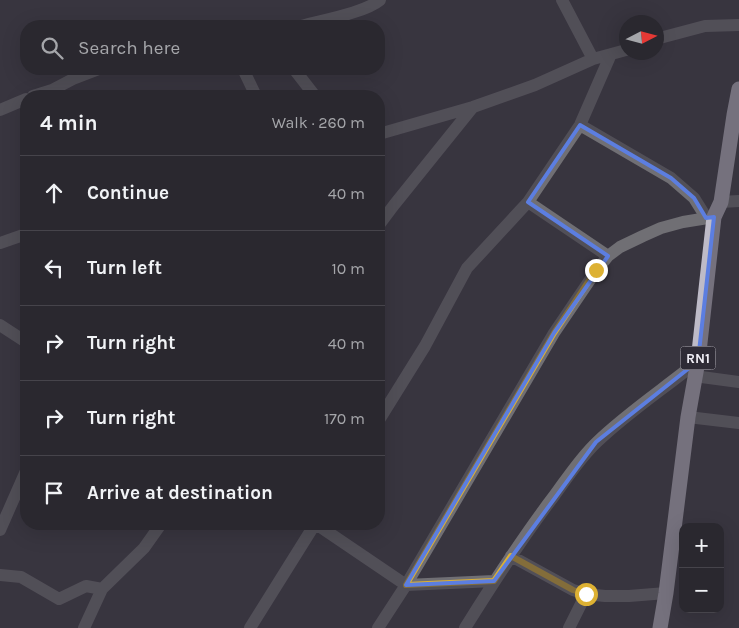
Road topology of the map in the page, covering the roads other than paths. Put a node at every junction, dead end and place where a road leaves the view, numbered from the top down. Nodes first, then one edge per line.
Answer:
1 (380, 0) edge
2 (562, 0) edge
3 (322, 20) edge
4 (739, 25) edge
5 (664, 37) edge
6 (619, 52) edge
7 (611, 54) junction
8 (593, 59) junction
9 (83, 75) edge
10 (246, 75) edge
11 (299, 75) edge
12 (739, 89) edge
13 (52, 90) edge
14 (253, 90) edge
15 (310, 90) edge
16 (20, 101) edge
17 (473, 107) junction
18 (0, 110) edge
19 (580, 125) junction
20 (385, 132) edge
21 (739, 201) edge
22 (528, 202) junction
23 (721, 202) junction
24 (385, 218) edge
25 (708, 218) junction
26 (20, 236) edge
27 (0, 243) edge
28 (608, 256) junction
29 (0, 325) edge
30 (20, 338) edge
31 (698, 361) junction
32 (694, 376) junction
33 (739, 382) edge
34 (385, 410) edge
35 (688, 417) junction
36 (739, 423) edge
37 (20, 484) edge
38 (0, 530) edge
39 (157, 530) edge
40 (311, 530) edge
41 (324, 530) edge
42 (511, 556) junction
43 (0, 575) edge
44 (494, 581) junction
45 (406, 585) junction
46 (102, 589) junction
47 (666, 593) junction
48 (586, 594) junction
49 (84, 628) edge
50 (250, 628) edge
51 (378, 628) edge
52 (465, 628) edge
53 (569, 628) edge
54 (660, 628) edge

1 - 3 street
2 - 8 street
4 - 5 street
6 - 7 street
7 - 8 street
7 - 19 street
8 - 17 street
9 - 13 street
10 - 14 street
11 - 15 street
12 - 23 highway, RN1
16 - 18 street
17 - 20 street
17 - 24 street
19 - 22 street
19 - 25 street
21 - 23 street
22 - 28 street
22 - 34 street
23 - 25 highway, RN1
25 - 28 street
25 - 31 highway, RN1
26 - 27 street
28 - 45 street
29 - 30 street
31 - 32 highway, RN1
31 - 42 street
32 - 33 street
32 - 35 highway, RN1
35 - 36 street
35 - 47 highway, RN1
37 - 38 street
39 - 46 street
40 - 50 street
41 - 45 street
42 - 44 street
42 - 48 street
43 - 46 street
44 - 45 street
44 - 52 street
45 - 51 street
46 - 49 street
47 - 48 street
47 - 54 highway, RN1
48 - 53 street

